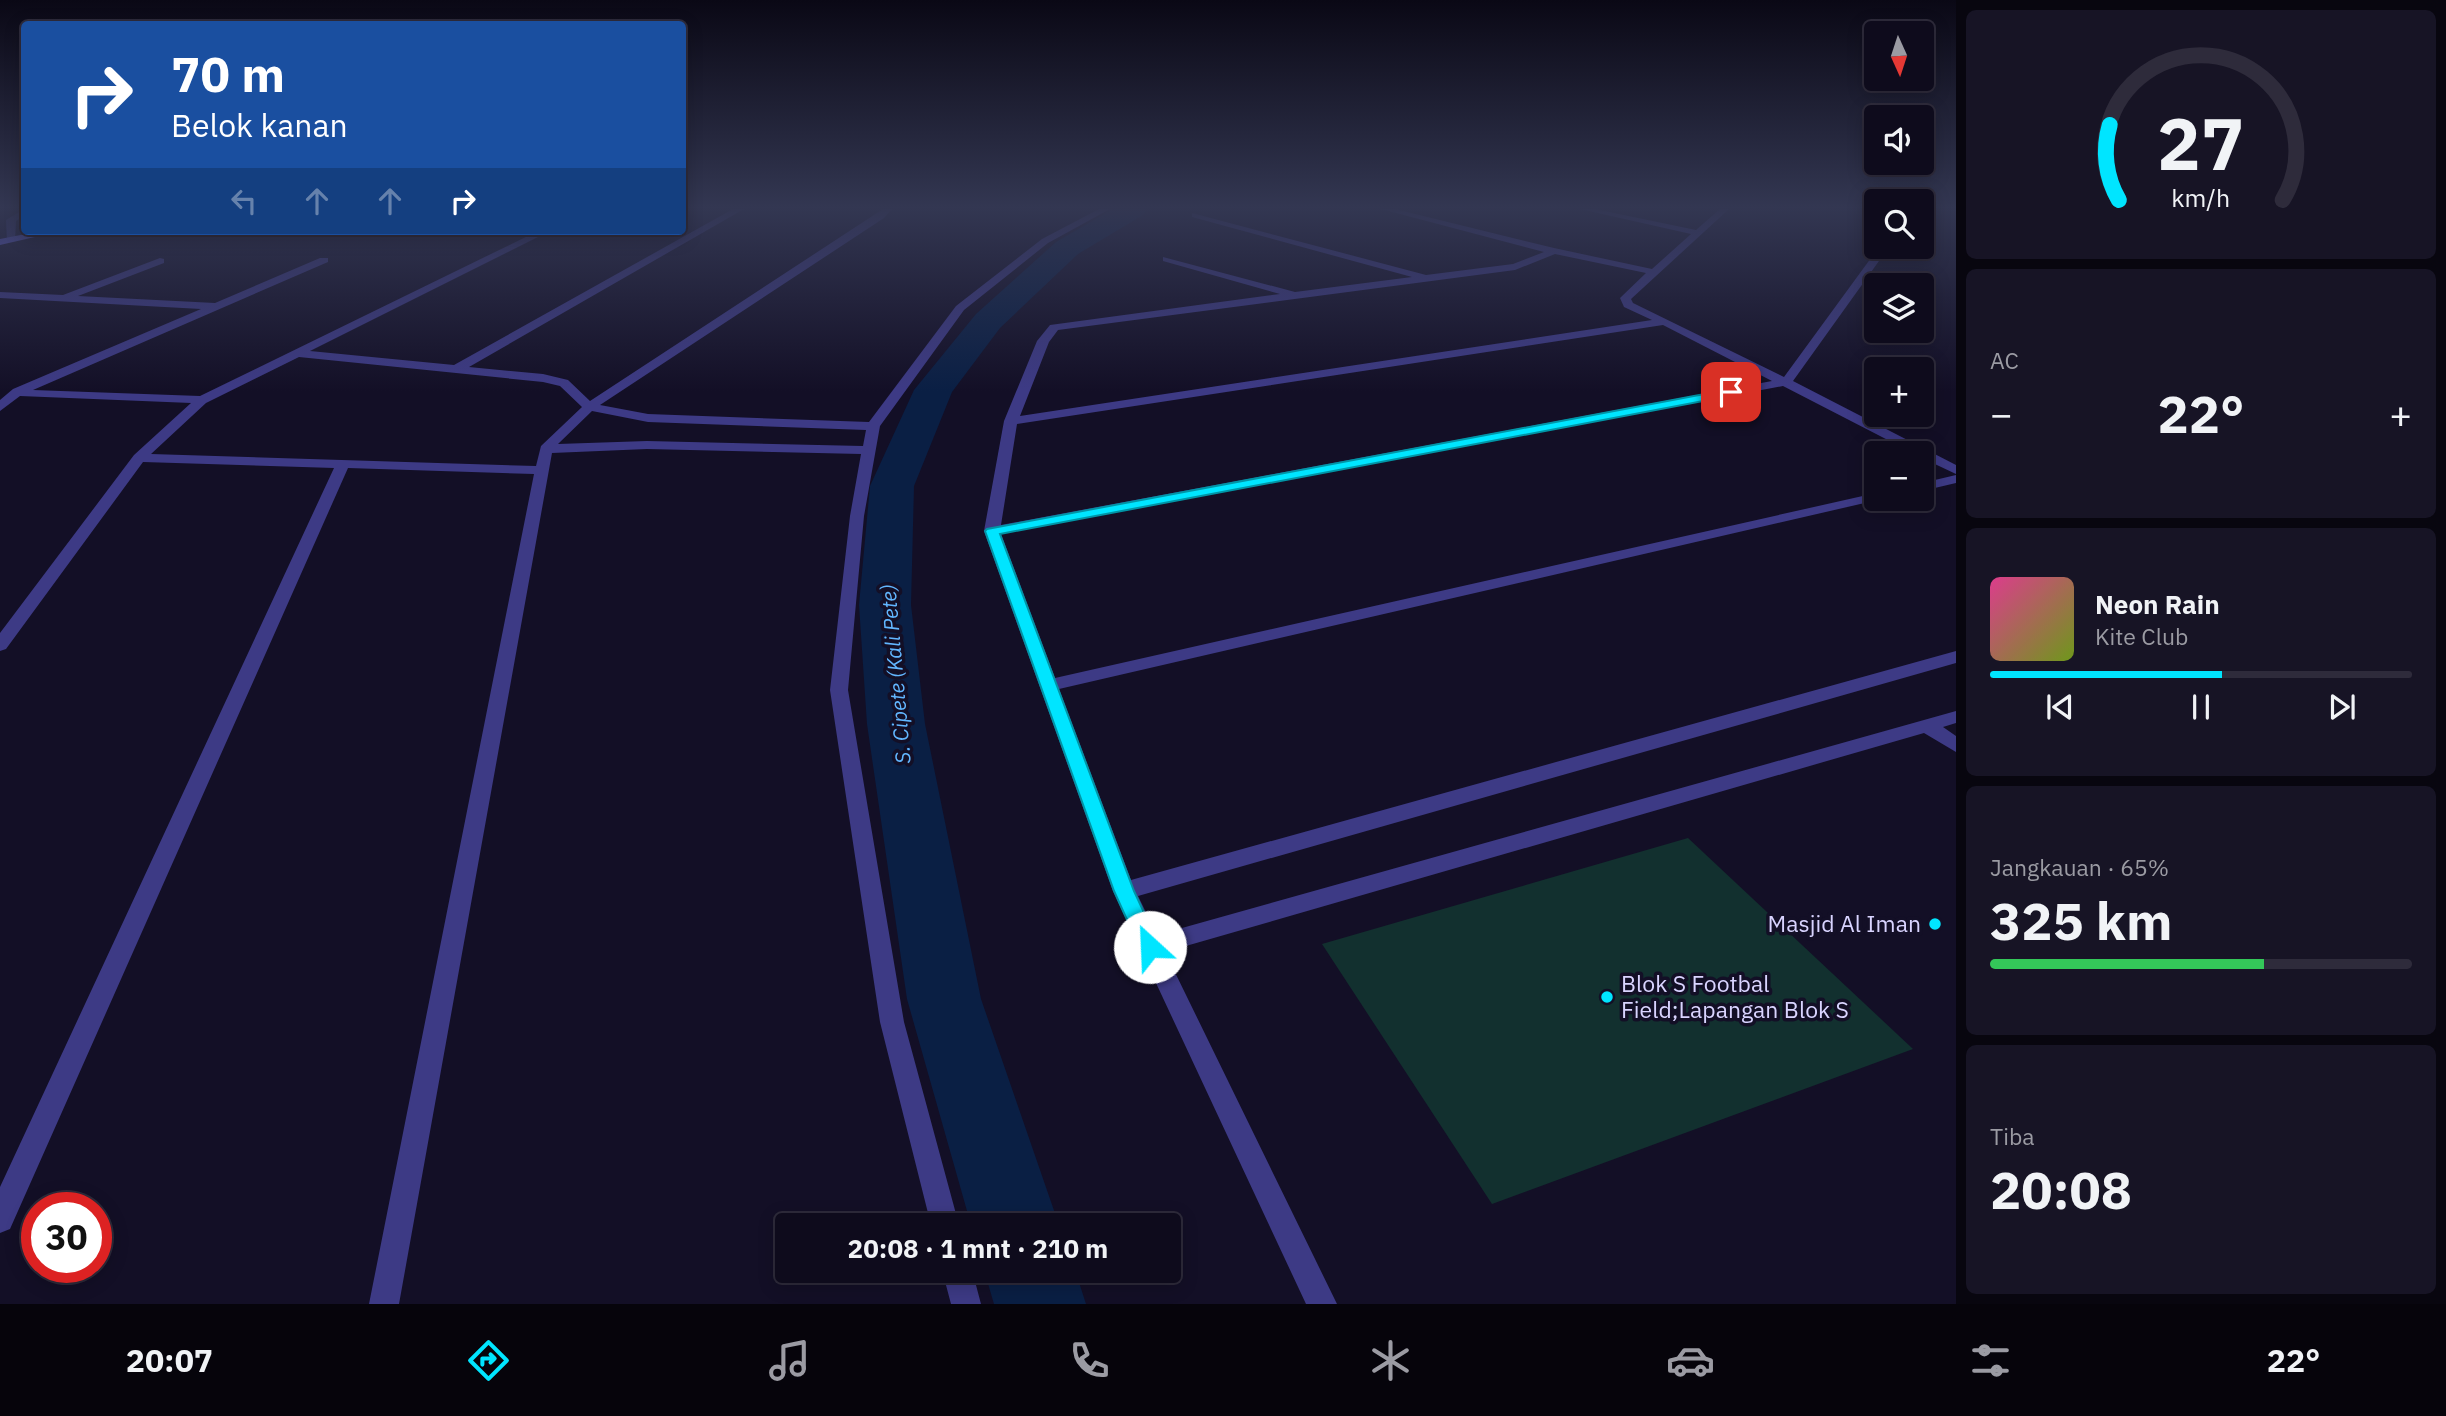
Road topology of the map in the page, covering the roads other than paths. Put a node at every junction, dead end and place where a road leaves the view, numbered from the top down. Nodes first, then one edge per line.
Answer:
1 (136, 270) edge
2 (301, 270) edge
3 (465, 270) edge
4 (631, 270) edge
5 (799, 270) edge
6 (1008, 270) edge
7 (1205, 270) edge
8 (1395, 270) edge
9 (1497, 270) edge
10 (1644, 270) edge
11 (1656, 270) edge
12 (1867, 270) edge
13 (1654, 272) junction
14 (1432, 280) junction
15 (0, 295) edge
16 (1301, 297) junction
17 (61, 298) junction
18 (217, 306) junction
19 (1665, 321) junction
20 (293, 353) junction
21 (456, 369) junction
22 (1786, 382) junction
23 (0, 392) edge
24 (17, 392) junction
25 (202, 400) junction
26 (0, 407) edge
27 (589, 407) junction
28 (1012, 421) junction
29 (873, 426) junction
30 (546, 449) junction
31 (870, 450) junction
32 (139, 458) junction
33 (343, 464) junction
34 (542, 470) junction
35 (1956, 470) edge
36 (1956, 479) edge
37 (1934, 484) edge
38 (1864, 501) edge
39 (992, 531) junction
40 (0, 645) edge
41 (1956, 657) edge
42 (1048, 686) junction
43 (1956, 717) edge
44 (1927, 726) junction
45 (1956, 745) edge
46 (1124, 891) junction
47 (1150, 947) junction
48 (943, 1213) edge
49 (0, 1219) edge
50 (960, 1283) edge
51 (384, 1304) edge
52 (966, 1304) edge
53 (1322, 1304) edge

1 - 17 street
2 - 18 street
3 - 20 street
4 - 21 street
5 - 27 street
6 - 29 street
7 - 16 street
8 - 14 street
9 - 14 street
10 - 13 street
11 - 13 street
12 - 22 street
13 - 19 street
14 - 16 street
15 - 17 street
16 - 28 street
17 - 18 street
18 - 24 street
19 - 22 street
19 - 28 street
20 - 21 street
20 - 25 street
21 - 27 street
22 - 35 street
22 - 39 street
23 - 24 street
24 - 25 street
24 - 26 street
25 - 32 street
27 - 29 street
27 - 30 street
28 - 39 street
29 - 31 street
30 - 31 street
30 - 34 street
31 - 48 street
32 - 33 street
32 - 40 street
33 - 34 street
33 - 49 street
34 - 51 street
36 - 37 street
38 - 42 street
39 - 42 street
41 - 46 street
42 - 46 street
43 - 44 street
44 - 45 street
44 - 47 street
46 - 47 street
47 - 53 street
50 - 52 street

